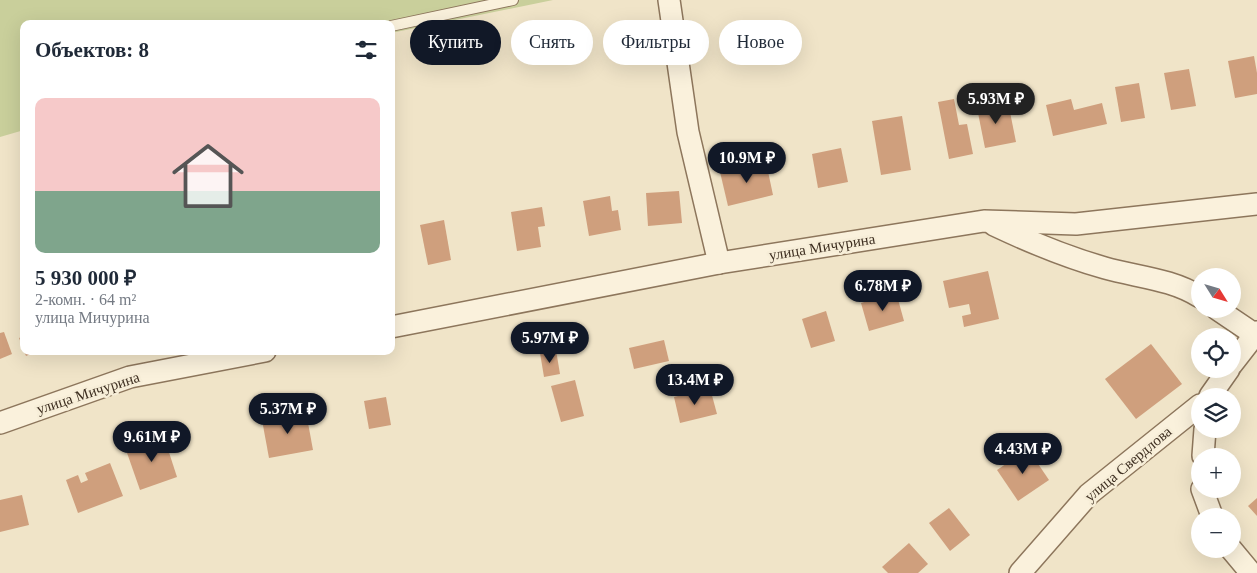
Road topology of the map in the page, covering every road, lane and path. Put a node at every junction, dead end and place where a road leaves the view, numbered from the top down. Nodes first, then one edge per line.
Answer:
1 (513, 0) edge
2 (669, 0) edge
3 (395, 25) edge
4 (1257, 204) edge
5 (984, 221) junction
6 (719, 264) junction
7 (1191, 291) edge
8 (1232, 318) edge
9 (395, 326) edge
10 (1256, 333) edge
11 (1241, 352) edge
12 (244, 355) edge
13 (1191, 412) edge
14 (0, 423) edge
15 (1238, 558) edge
16 (1020, 573) edge
17 (1251, 573) edge

1 - 3 lane
2 - 6 street
4 - 5 street, улица Мичурина
5 - 6 street, улица Мичурина
5 - 7 street
6 - 9 street, улица Мичурина
8 - 10 street
10 - 11 street
12 - 14 street, улица Мичурина
13 - 16 street, улица Свердлова
15 - 17 street

